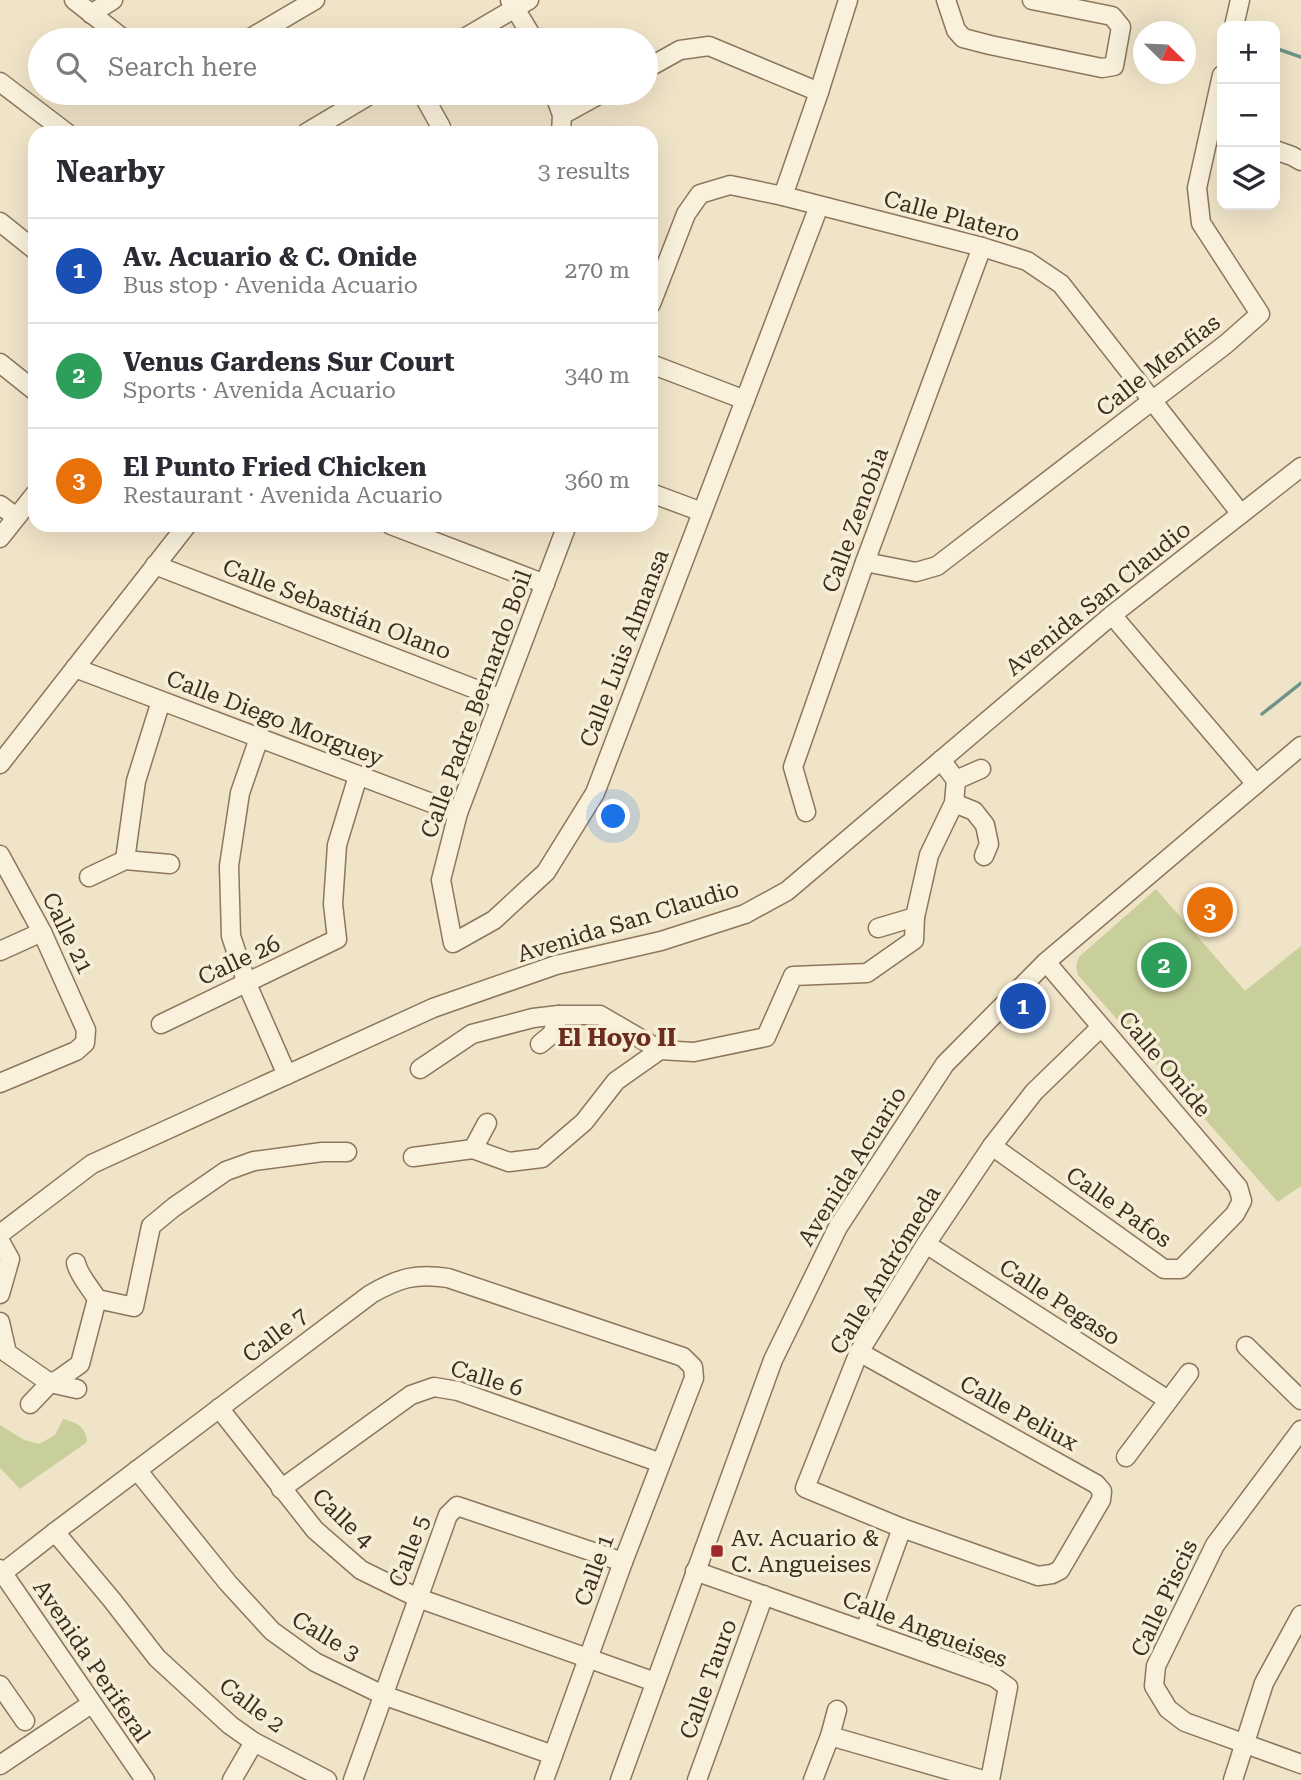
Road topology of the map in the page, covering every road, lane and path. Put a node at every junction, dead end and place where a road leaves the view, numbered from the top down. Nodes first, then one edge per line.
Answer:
1 (74, 0) edge
2 (113, 0) edge
3 (315, 0) edge
4 (848, 0) edge
5 (946, 0) edge
6 (1032, 0) edge
7 (1240, 0) edge
8 (518, 3) edge
9 (91, 13) junction
10 (1235, 21) edge
11 (110, 28) edge
12 (267, 28) edge
13 (479, 28) edge
14 (529, 28) edge
15 (658, 62) edge
16 (1221, 84) edge
17 (3, 88) edge
18 (819, 92) junction
19 (353, 105) edge
20 (428, 105) edge
21 (557, 105) edge
22 (586, 105) edge
23 (561, 124) edge
24 (57, 126) edge
25 (318, 126) edge
26 (439, 126) edge
27 (1216, 131) edge
28 (1280, 152) edge
29 (1301, 161) edge
30 (783, 196) junction
31 (819, 206) junction
32 (0, 222) edge
33 (28, 244) edge
34 (982, 247) junction
35 (658, 286) edge
36 (0, 363) edge
37 (658, 367) edge
38 (28, 385) edge
39 (745, 400) junction
40 (1153, 401) junction
41 (1301, 467) edge
42 (1301, 481) edge
43 (1280, 483) junction
44 (658, 496) edge
45 (28, 502) edge
46 (0, 505) edge
47 (702, 512) junction
48 (1241, 514) junction
49 (16, 517) junction
50 (181, 532) edge
51 (409, 532) edge
52 (565, 532) edge
53 (0, 538) edge
54 (865, 562) junction
55 (155, 565) junction
56 (545, 584) junction
57 (1112, 615) junction
58 (75, 668) junction
59 (501, 698) junction
60 (162, 701) junction
61 (259, 738) junction
62 (1301, 746) edge
63 (941, 760) junction
64 (0, 764) edge
65 (981, 769) dead end
66 (358, 776) junction
67 (956, 780) junction
68 (1256, 784) junction
69 (954, 803) junction
70 (806, 811) dead end
71 (457, 814) junction
72 (0, 855) edge
73 (984, 856) dead end
74 (125, 860) junction
75 (170, 864) dead end
76 (89, 877) dead end
77 (915, 917) junction
78 (878, 928) dead end
79 (42, 932) junction
80 (453, 943) joint
81 (0, 951) edge
82 (1046, 962) junction
83 (247, 984) junction
84 (559, 1015) junction
85 (161, 1024) dead end
86 (1101, 1027) junction
87 (540, 1044) dead end
88 (660, 1050) junction
89 (421, 1069) dead end
90 (287, 1075) junction
91 (0, 1083) edge
92 (487, 1123) dead end
93 (992, 1146) junction
94 (473, 1149) junction
95 (347, 1152) dead end
96 (413, 1157) dead end
97 (1242, 1201) joint
98 (0, 1234) edge
99 (0, 1241) edge
100 (926, 1244) junction
101 (76, 1263) dead end
102 (0, 1294) edge
103 (97, 1299) junction
104 (0, 1322) edge
105 (1246, 1346) dead end
106 (859, 1352) junction
107 (1189, 1373) dead end
108 (694, 1378) joint
109 (50, 1383) junction
110 (77, 1389) dead end
111 (1168, 1400) junction
112 (1301, 1400) edge
113 (30, 1404) dead end
114 (219, 1408) junction
115 (1301, 1430) edge
116 (1126, 1457) dead end
117 (661, 1463) junction
118 (137, 1469) junction
119 (281, 1489) junction
120 (902, 1528) junction
121 (55, 1532) junction
122 (1077, 1543) joint
123 (623, 1562) junction
124 (695, 1571) junction
125 (1, 1572) edge
126 (764, 1595) junction
127 (418, 1598) junction
128 (1301, 1615) edge
129 (865, 1630) junction
130 (588, 1658) junction
131 (655, 1682) junction
132 (0, 1685) edge
133 (383, 1695) junction
134 (91, 1704) junction
135 (837, 1710) dead end
136 (24, 1721) dead end
137 (830, 1735) junction
138 (254, 1742) junction
139 (1244, 1742) junction
140 (553, 1755) junction
141 (1301, 1763) edge
142 (0, 1765) edge
143 (145, 1780) edge
144 (232, 1780) edge
145 (327, 1780) edge
146 (353, 1780) edge
147 (544, 1780) edge
148 (620, 1780) edge
149 (697, 1780) edge
150 (813, 1780) edge
151 (983, 1780) edge
152 (990, 1780) edge
153 (1233, 1780) edge

1 - 9 street
2 - 9 street
3 - 12 street
4 - 18 street
5 - 6 street
7 - 10 street
8 - 13 street
8 - 14 street
9 - 11 street
15 - 18 street
16 - 27 street, Calle Menfias
17 - 24 street
18 - 30 street
19 - 25 street
20 - 26 street
21 - 23 street
22 - 23 street
27 - 40 street, Calle Menfias
28 - 29 street
30 - 31 street, Calle Platero
30 - 35 street, Calle Platero
31 - 34 street, Calle Platero
31 - 39 street, Calle Luis Almansa
32 - 33 street
34 - 40 street, Calle Platero
34 - 54 street, Calle Zenobia
36 - 38 street
37 - 39 street
39 - 47 street, Calle Luis Almansa
40 - 48 street, Calle Platero
40 - 54 street, Calle Menfias
41 - 43 street, Avenida San Claudio
42 - 43 street
43 - 48 street, Avenida San Claudio
44 - 47 street
45 - 49 street
46 - 49 street
47 - 80 street, Calle Luis Almansa
48 - 57 street, Avenida San Claudio
49 - 53 street
50 - 55 street
51 - 56 street
52 - 56 street, Calle Padre Bernardo Boil
54 - 70 street, Calle Zenobia
55 - 58 street
55 - 59 street, Calle Sebastián Olano
56 - 59 street, Calle Padre Bernardo Boil
57 - 63 street, Avenida San Claudio
57 - 68 street
58 - 60 street, Calle Diego Morguey
58 - 64 street
59 - 71 street, Calle Padre Bernardo Boil
60 - 61 street, Calle Diego Morguey
60 - 74 street
61 - 66 street, Calle Diego Morguey
61 - 83 street
62 - 68 street, Avenida Acuario
63 - 67 street
63 - 90 street, Avenida San Claudio
65 - 67 street
66 - 71 street, Calle Diego Morguey
66 - 83 street, Calle 26
67 - 69 street
68 - 82 street, Avenida Acuario
69 - 73 street
69 - 77 street
71 - 80 street, Calle Padre Bernardo Boil
72 - 79 street, Calle 21
74 - 75 street
74 - 76 street
77 - 78 street
77 - 88 street
79 - 81 street
79 - 91 street, Calle 21
82 - 86 street, Calle Onide
82 - 124 street, Avenida Acuario
83 - 85 street, Calle 26
83 - 90 street
84 - 87 street
84 - 88 street
84 - 89 street
86 - 93 street, Calle Andrómeda
86 - 97 street, Calle Onide
88 - 94 street
90 - 98 street, Avenida San Claudio
92 - 94 street
93 - 97 street, Calle Pafos
93 - 100 street, Calle Andrómeda
94 - 96 street
95 - 103 street
99 - 102 street
100 - 106 street, Calle Andrómeda
100 - 111 street, Calle Pegaso
101 - 103 street
103 - 109 street
104 - 109 street
105 - 112 street
106 - 120 street, Calle Andrómeda
106 - 122 street, Calle Peliux
107 - 111 street
108 - 114 street, Calle 7
108 - 117 street, Calle 1
109 - 110 street
109 - 113 street
111 - 116 street
114 - 118 street, Calle 7
114 - 119 street, Calle 4
115 - 139 street, Calle Piscis
117 - 119 street, Calle 6
117 - 123 street, Calle 1
118 - 121 street, Calle 7
118 - 133 street, Calle 3
119 - 127 street, Calle 4
120 - 122 street, Calle Andrómeda
120 - 129 street
121 - 125 street, Calle 7
121 - 138 street, Calle 2
123 - 127 street, Calle 5
123 - 130 street, Calle 1
124 - 126 street, Calle Angueises
124 - 131 street, Avenida Acuario
125 - 134 street, Avenida Periferal
126 - 129 street, Calle Angueises
126 - 149 street, Calle Tauro
127 - 130 street, Calle 4
127 - 133 street, Calle 5
128 - 139 street
129 - 152 street, Calle Angueises
130 - 131 street, Calle 4
130 - 140 street, Calle 1
131 - 148 street, Avenida Acuario
132 - 136 street
133 - 140 street, Calle 3
133 - 146 street, Calle 5
134 - 142 street
134 - 143 street, Avenida Periferal
135 - 137 street
137 - 150 street
137 - 151 street
138 - 144 street
138 - 145 street, Calle 2
139 - 141 street, Calle Piscis
139 - 153 street
140 - 147 street, Calle 1

